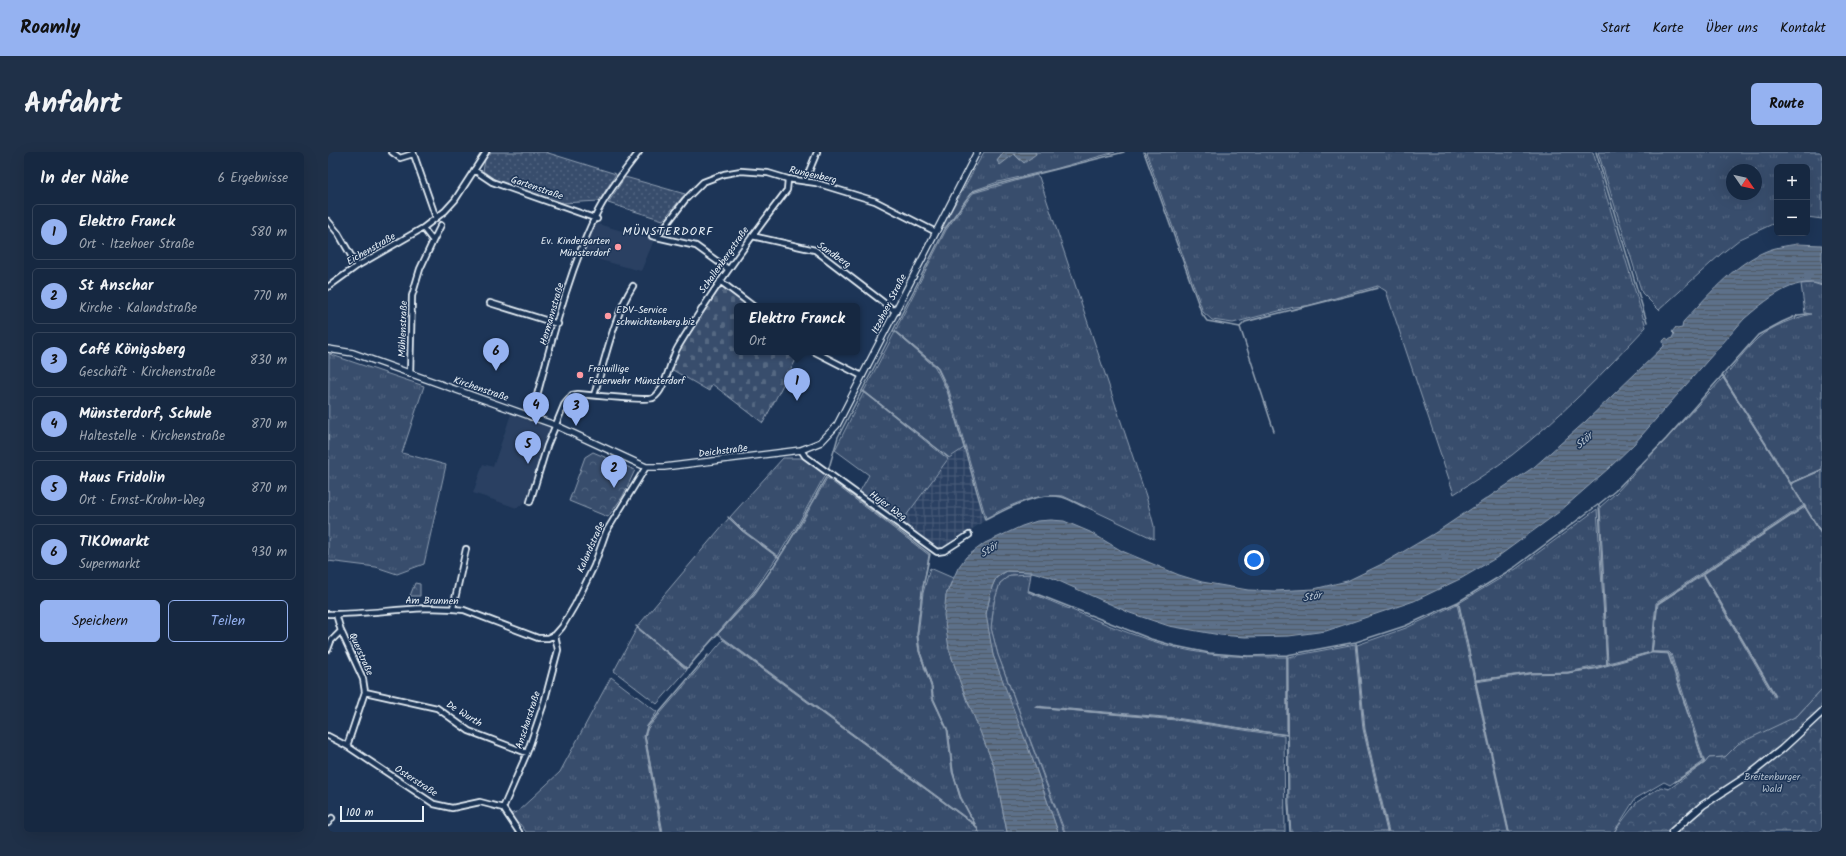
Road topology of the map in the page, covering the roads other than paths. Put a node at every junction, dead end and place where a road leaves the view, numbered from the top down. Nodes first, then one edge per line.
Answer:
1 (392, 152) edge
2 (486, 152) edge
3 (639, 152) edge
4 (817, 152) edge
5 (977, 152) edge
6 (413, 153) edge
7 (474, 170) junction
8 (788, 179) junction
9 (805, 181) junction
10 (436, 218) junction
11 (596, 218) junction
12 (328, 221) edge
13 (441, 225) dead end
14 (330, 227) edge
15 (423, 228) junction
16 (936, 232) junction
17 (652, 236) dead end
18 (752, 236) junction
19 (657, 237) junction
20 (433, 241) junction
21 (357, 266) junction
22 (728, 269) junction
23 (720, 281) junction
24 (328, 286) edge
25 (633, 286) dead end
26 (490, 303) dead end
27 (749, 303) edge
28 (896, 312) junction
29 (558, 324) junction
30 (328, 350) edge
31 (821, 355) edge
32 (410, 374) junction
33 (862, 376) junction
34 (594, 395) junction
35 (531, 416) junction
36 (555, 425) junction
37 (801, 450) junction
38 (646, 468) junction
39 (530, 502) dead end
40 (969, 535) dead end
41 (466, 549) dead end
42 (453, 608) junction
43 (328, 614) edge
44 (336, 614) junction
45 (341, 631) junction
46 (555, 635) junction
47 (328, 649) edge
48 (365, 692) junction
49 (1822, 712) edge
50 (328, 736) edge
51 (347, 746) junction
52 (527, 753) junction
53 (502, 808) junction
54 (332, 818) dead end
55 (328, 823) edge
56 (519, 832) edge
57 (1672, 832) edge

1 - 6 street
2 - 7 street
3 - 11 street, Hermannstraße
4 - 9 street
5 - 16 street, Itzehoer Straße
6 - 10 street
7 - 10 street
7 - 11 street, Gartenstraße
8 - 9 street, Rungenberg
8 - 18 street, Schallenbergstraße
8 - 19 street, Rungenberg
9 - 16 street, Rungenberg
10 - 15 street
11 - 29 street, Hermannstraße
12 - 14 street
13 - 20 street, Mühlenstraße
14 - 21 street
15 - 20 street
15 - 21 street, Eichenstraße
16 - 28 street, Itzehoer Straße
17 - 19 street
18 - 22 street, Schallenbergstraße
18 - 28 street, Sandberg
19 - 22 street
20 - 32 street, Mühlenstraße
21 - 24 street, Eichenstraße
22 - 23 street, Schallenbergstraße
23 - 27 street
23 - 34 street, Schallenbergstraße
25 - 34 street
26 - 29 street
28 - 33 street, Itzehoer Straße
29 - 35 street, Hermannstraße
30 - 32 street, Kirchenstraße
31 - 33 street
32 - 35 street, Kirchenstraße
33 - 37 street, Itzehoer Straße
34 - 36 street, Schallenbergstraße
35 - 36 street, Kirchenstraße
36 - 38 street, Kirchenstraße
36 - 39 street
37 - 38 street, Deichstraße
37 - 40 street, Hujer Weg
38 - 46 street, Kalandstraße
41 - 42 street
42 - 44 street, Am Brunnen
42 - 46 street, Am Brunnen
43 - 44 street, Am Brunnen
44 - 45 street, Querstraße
45 - 47 street
45 - 48 street, Querstraße
46 - 52 street, Anscharstraße
48 - 51 street, Querstraße
48 - 52 street, De Wurth
49 - 57 main road
50 - 51 street, Osterstraße
51 - 53 street, Osterstraße
52 - 53 street, Anscharstraße
53 - 56 street
54 - 55 street

